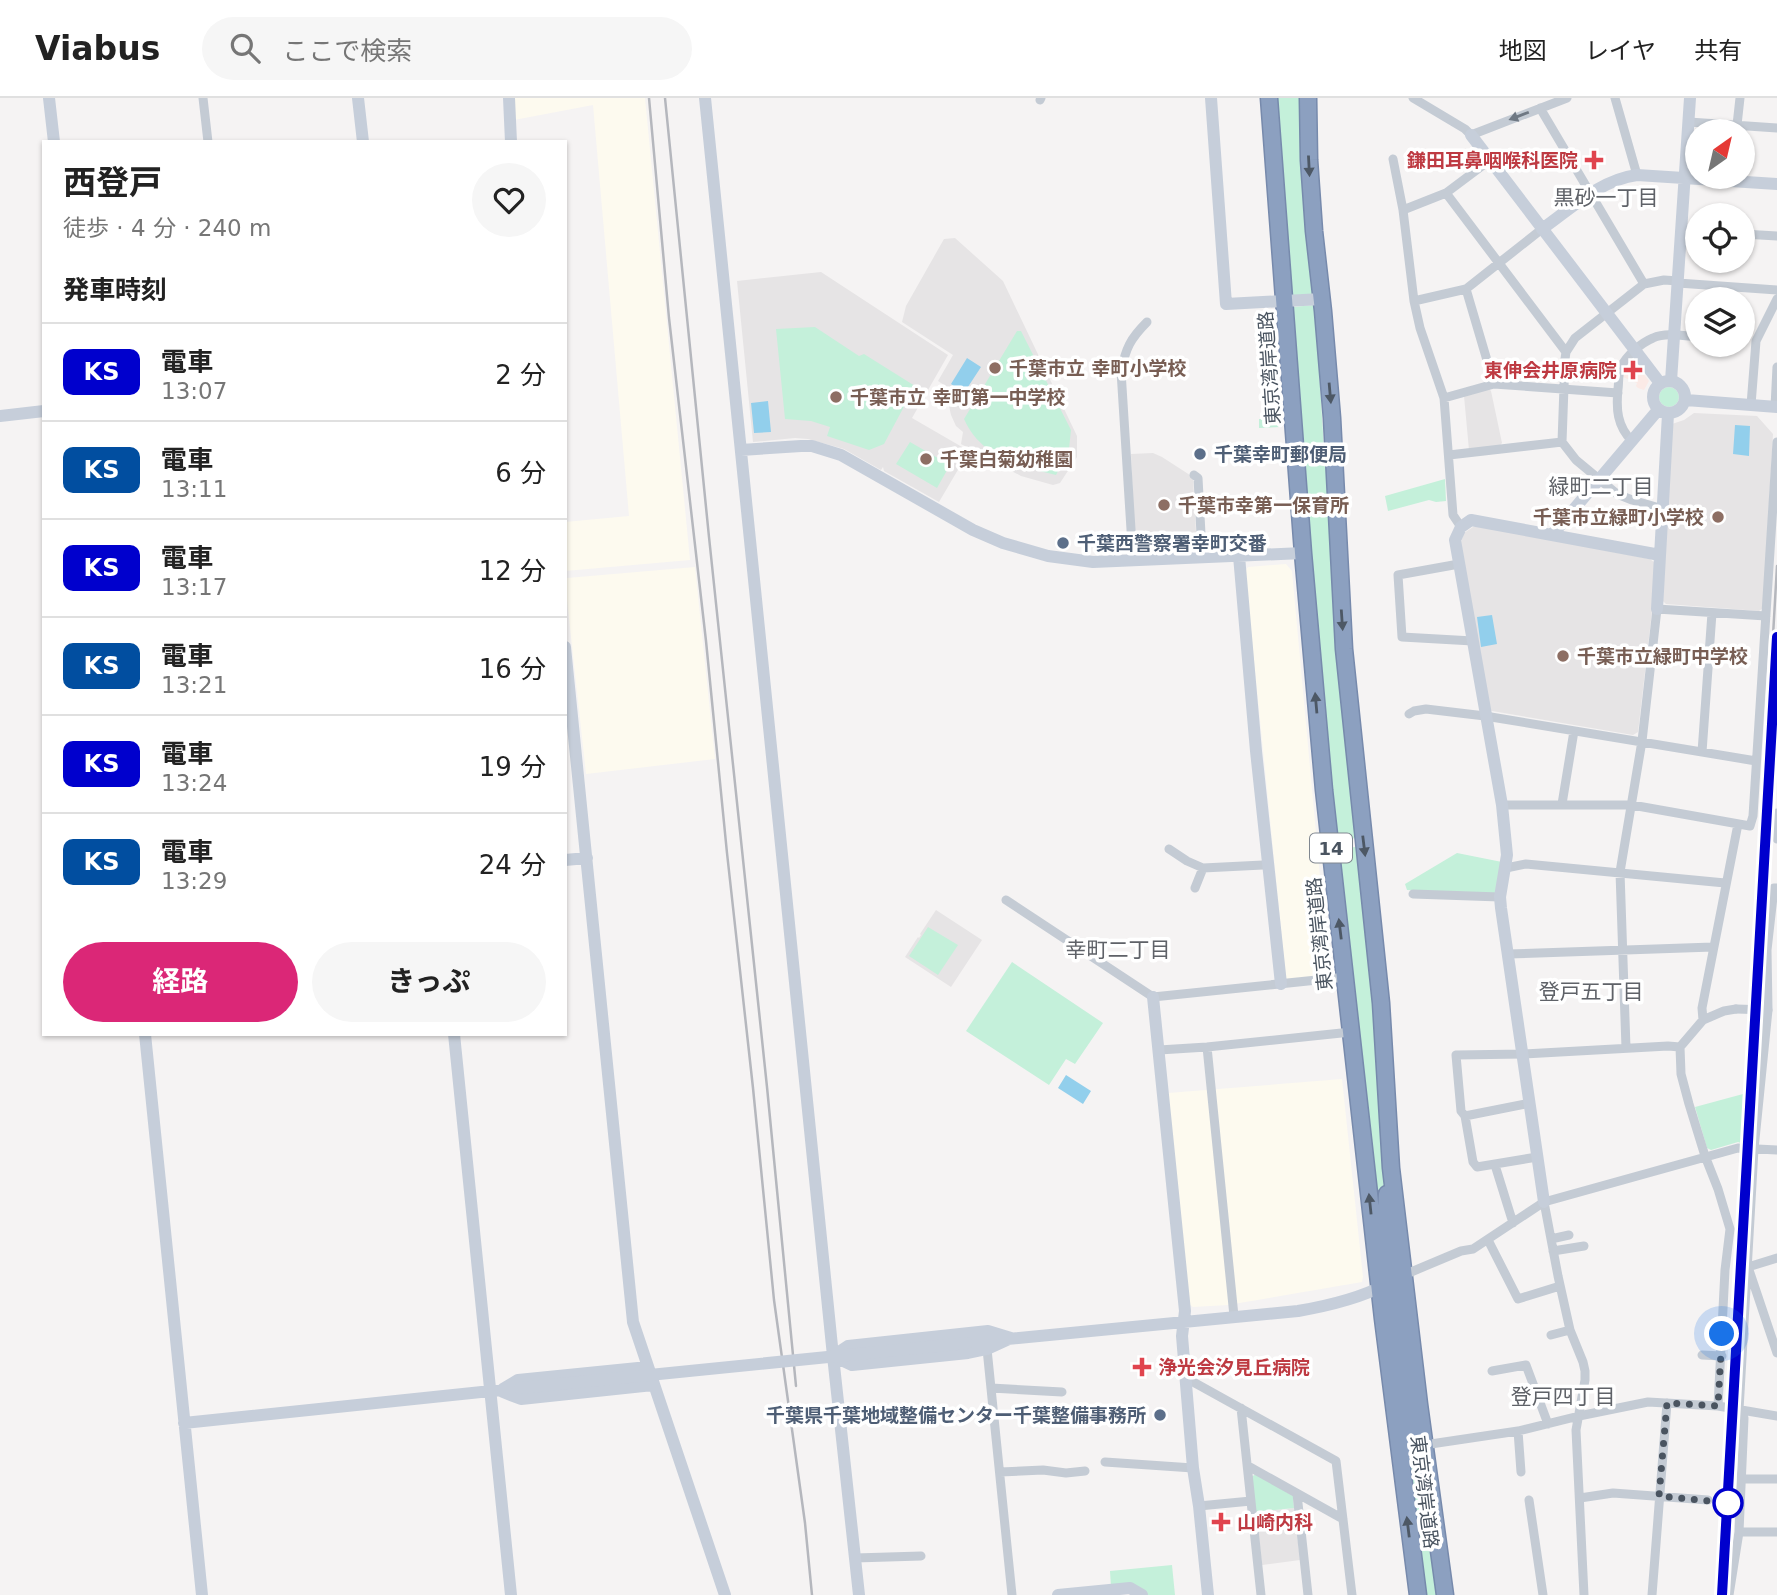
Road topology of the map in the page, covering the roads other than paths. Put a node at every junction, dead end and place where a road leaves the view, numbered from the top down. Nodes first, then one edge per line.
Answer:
1 (49, 98) edge
2 (203, 98) edge
3 (358, 98) edge
4 (509, 98) edge
5 (705, 98) edge
6 (1211, 98) edge
7 (1269, 98) edge
8 (1308, 98) edge
9 (1413, 98) edge
10 (1567, 98) edge
11 (1615, 98) edge
12 (1690, 98) edge
13 (1740, 98) edge
14 (1540, 108) junction
15 (1689, 119) edge
16 (1738, 119) edge
17 (1755, 126) edge
18 (1777, 128) edge
19 (1471, 135) junction
20 (54, 140) edge
21 (208, 140) edge
22 (363, 140) edge
23 (512, 140) edge
24 (1393, 159) dead end
25 (1490, 160) junction
26 (1637, 175) junction
27 (1685, 178) joint
28 (1755, 183) edge
29 (1777, 184) edge
30 (1446, 193) junction
31 (1591, 194) junction
32 (1402, 210) junction
33 (1542, 229) junction
34 (1681, 230) junction
35 (1685, 230) edge
36 (1755, 235) edge
37 (1777, 236) edge
38 (1499, 263) junction
39 (1678, 282) junction
40 (1644, 284) junction
41 (1466, 289) junction
42 (1777, 290) edge
43 (1322, 299) junction
44 (1777, 299) edge
45 (1414, 301) junction
46 (1285, 302) junction
47 (1606, 313) junction
48 (1147, 322) dead end
49 (1674, 335) junction
50 (1685, 336) edge
51 (1756, 341) joint
52 (1634, 351) junction
53 (1566, 352) junction
54 (1777, 367) edge
55 (1665, 382) junction
56 (1494, 384) junction
57 (1564, 389) junction
58 (1618, 393) junction
59 (1444, 398) junction
60 (1686, 400) junction
61 (1751, 405) junction
62 (1776, 407) edge
63 (42, 411) edge
64 (1663, 412) junction
65 (0, 416) edge
66 (1632, 440) junction
67 (1562, 442) junction
68 (1777, 442) edge
69 (741, 450) junction
70 (1449, 456) junction
71 (1194, 475) dead end
72 (1599, 480) junction
73 (1662, 509) junction
74 (1461, 527) junction
75 (1552, 535) junction
76 (1303, 553) junction
77 (1660, 555) junction
78 (1239, 556) junction
79 (1188, 558) junction
80 (1133, 561) junction
81 (1459, 564) junction
82 (1657, 609) junction
83 (1712, 612) junction
84 (1766, 616) junction
85 (1472, 641) junction
86 (567, 666) edge
87 (1409, 715) dead end
88 (1485, 716) junction
89 (1574, 731) junction
90 (1642, 741) junction
91 (1702, 752) junction
92 (1756, 761) junction
93 (1562, 804) junction
94 (1502, 805) junction
95 (1632, 805) junction
96 (1777, 813) edge
97 (1738, 824) junction
98 (1777, 839) edge
99 (1169, 849) dead end
100 (587, 858) junction
101 (567, 860) edge
102 (1263, 865) dead end
103 (1203, 868) junction
104 (1506, 868) junction
105 (1620, 872) junction
106 (1725, 883) junction
107 (1195, 888) dead end
108 (1777, 888) edge
109 (1413, 894) dead end
110 (1500, 897) junction
111 (1006, 900) dead end
112 (1713, 947) junction
113 (1622, 950) junction
114 (1508, 954) junction
115 (1346, 977) junction
116 (1281, 984) junction
117 (1153, 998) junction
118 (1772, 1010) edge
119 (1703, 1020) junction
120 (1351, 1032) junction
121 (145, 1036) edge
122 (454, 1036) edge
123 (1680, 1046) junction
124 (1207, 1047) junction
125 (1626, 1048) junction
126 (1159, 1050) junction
127 (1524, 1054) junction
128 (1530, 1103) junction
129 (1465, 1116) junction
130 (1755, 1149) junction
131 (1777, 1150) edge
132 (1704, 1156) junction
133 (1537, 1157) junction
134 (1495, 1165) junction
135 (1391, 1168) junction
136 (1544, 1202) junction
137 (1513, 1223) junction
138 (1569, 1235) dead end
139 (1551, 1238) junction
140 (1488, 1240) junction
141 (1584, 1246) dead end
142 (1553, 1251) junction
143 (1777, 1258) edge
144 (1748, 1267) junction
145 (1404, 1275) junction
146 (1560, 1286) junction
147 (1379, 1288) junction
148 (1234, 1316) junction
149 (1184, 1321) junction
150 (1570, 1330) junction
151 (1551, 1335) dead end
152 (1011, 1338) junction
153 (987, 1349) junction
154 (1777, 1353) edge
155 (833, 1356) junction
156 (1702, 1356) dead end
157 (1721, 1356) junction
158 (648, 1367) junction
159 (1492, 1371) dead end
160 (1186, 1378) junction
161 (653, 1385) junction
162 (991, 1388) junction
163 (495, 1391) junction
164 (1062, 1392) dead end
165 (1667, 1403) junction
166 (1718, 1406) junction
167 (1241, 1408) junction
168 (1739, 1410) junction
169 (1579, 1416) junction
170 (1777, 1416) edge
171 (184, 1423) junction
172 (1548, 1424) junction
173 (1518, 1431) junction
174 (1424, 1445) junction
175 (1105, 1462) dead end
176 (1248, 1466) junction
177 (1193, 1468) junction
178 (1085, 1471) dead end
179 (1000, 1472) junction
180 (1521, 1472) dead end
181 (1742, 1479) junction
182 (1777, 1479) edge
183 (1404, 1490) junction
184 (1297, 1494) junction
185 (1659, 1496) junction
186 (1580, 1498) junction
187 (1251, 1500) junction
188 (1529, 1500) dead end
189 (1708, 1500) dead end
190 (1199, 1506) junction
191 (1343, 1519) junction
192 (1739, 1532) junction
193 (1777, 1532) edge
194 (921, 1556) dead end
195 (855, 1558) junction
196 (202, 1595) edge
197 (511, 1595) edge
198 (725, 1595) edge
199 (859, 1595) edge
200 (1012, 1595) edge
201 (1058, 1595) edge
202 (1142, 1595) edge
203 (1208, 1595) edge
204 (1261, 1595) edge
205 (1308, 1595) edge
206 (1352, 1595) edge
207 (1418, 1595) edge
208 (1445, 1595) edge
209 (1544, 1595) edge
210 (1584, 1595) edge
211 (1652, 1595) edge
212 (1730, 1595) edge

1 - 20 street
2 - 21 street
3 - 22 street
4 - 23 street
5 - 69 street
6 - 46 street
7 - 46 highway, 東京湾岸道路 / 14
8 -> 43 highway, 東京湾岸道路 / 14
9 - 19 street
10 - 14 street
11 - 26 street
12 - 15 street
13 - 16 street
14 -> 19 street
14 - 31 street
17 - 18 street
19 - 25 street
24 - 32 street
25 - 30 street
25 - 33 street
26 - 27 street
26 - 31 street
27 - 34 street
28 - 29 street
30 - 32 street
30 - 38 street
31 - 33 street
31 - 40 street
32 - 45 street
33 - 38 street
33 - 47 street
34 - 35 street
34 - 39 street
36 - 37 street
38 - 41 street
38 - 53 street
39 - 40 street
39 - 42 street
39 - 49 street
40 - 47 street
41 - 45 street
41 - 56 street
43 - 46 street
43 -> 135 highway, 東京湾岸道路 / 14
44 - 51 street
45 - 59 street
46 - 76 highway, 東京湾岸道路 / 14
47 - 52 street
47 - 53 street
48 - 80 street
49 - 50 street
49 - 52 street
49 - 55 street
51 - 61 street
52 - 55 street
52 - 58 street
53 - 57 street
54 - 62 street
55 - 60 street
55 - 64 street
56 - 57 street
56 - 59 street
57 - 58 street
57 - 67 street
58 - 66 street
59 - 70 street
60 - 61 street
60 - 64 street
61 - 62 street
63 - 65 street
64 - 66 street
64 - 73 street
66 - 72 street
67 - 70 street
67 - 72 street
68 - 84 street
69 - 80 street
69 - 155 street
70 - 74 street
71 - 79 street
72 - 73 street
72 - 75 street
73 - 77 street
74 - 75 street
74 - 81 street
75 - 77 street
76 - 78 street
115 -> 76 highway, 東京湾岸道路 / 14
77 - 82 street
78 - 79 street
78 - 116 street
79 - 80 street
81 - 85 street
81 - 85 street
82 - 83 street
82 - 90 street
83 - 84 street
83 - 91 street
84 - 92 street
85 - 88 street
86 - 100 street
87 - 88 street
88 - 89 street
88 - 94 street
89 - 90 street
89 - 93 street
90 - 91 street
90 - 95 street
91 - 92 street
92 - 97 street
93 - 94 street
93 - 95 street
94 - 104 street
95 - 97 street
95 - 105 street
96 - 98 street
97 - 106 street
99 - 103 street
100 - 101 street
100 - 158 street
102 - 103 street
103 - 107 street
104 - 105 street
104 - 110 street
105 - 106 street
105 - 113 street
106 - 112 street
108 - 118 street
109 - 110 street
110 - 114 street
111 - 117 street
112 - 113 street
112 - 119 street
113 - 114 street
113 - 125 street
114 - 127 street
115 - 116 street
115 - 120 highway, 東京湾岸道路 / 14
116 - 117 street
117 - 126 street
118 - 119 street, bridge
118 - 130 street
119 - 123 street
120 - 124 street
147 -> 120 highway, 東京湾岸道路 / 14
121 - 171 street
122 - 163 street
123 - 125 street
123 - 132 street
124 - 126 street
124 - 148 street
125 - 127 street
126 - 149 street
127 - 128 street
127 - 129 street
128 - 129 street
128 - 133 street
129 - 134 street
130 - 131 street
130 - 132 street
130 - 144 street
132 - 136 street
132 - 157 street
133 - 134 street
133 - 136 street
134 - 137 street
135 - 145 highway, 東京湾岸道路 / 14
135 - 147 highway
136 - 137 street
136 - 139 street
137 - 140 street
138 - 139 street
139 - 142 street
140 - 145 street
140 - 146 street
141 - 142 street
142 - 146 street
143 - 144 street
144 - 154 street
144 - 168 street
145 - 147 street
145 - 174 highway, 東京湾岸道路 / 14
145 - 183 highway
146 - 150 street
147 - 148 street
147 - 183 highway, 東京湾岸道路 / 14
148 - 149 street
149 - 152 street
149 - 160 street
150 - 151 street
150 - 169 street
152 - 153 street
152 - 155 street
152 - 163 street, bridge
153 - 155 street
153 - 162 street
155 - 195 street
156 - 157 street
157 - 166 street
158 - 161 street
158 - 163 street
159 - 172 street
160 - 167 street
160 - 177 street
161 - 163 street
161 - 198 street
162 - 164 street
162 - 179 street
163 - 171 street
163 - 197 street
165 - 166 street
165 - 169 street
165 - 185 street
166 - 168 street
167 - 176 street
167 - 191 street
168 - 170 street
168 - 181 street
169 - 172 street
169 - 186 street
171 - 196 street
172 - 173 street
173 - 174 street
173 - 180 street
174 - 208 highway, 東京湾岸道路 / 14
175 - 177 street
176 - 184 street
176 - 187 street
177 - 190 street
178 - 179 street
179 - 200 street
181 - 182 street
181 - 192 street
207 -> 183 highway, 東京湾岸道路 / 14
184 - 191 street
184 - 205 street
185 - 186 street
185 - 189 street
185 - 211 street
186 - 210 street
187 - 190 street
187 - 204 street
188 - 209 street
190 - 203 street
191 - 206 street
192 - 193 street
192 - 212 street
194 - 195 street
195 - 199 street
201 - 202 street

